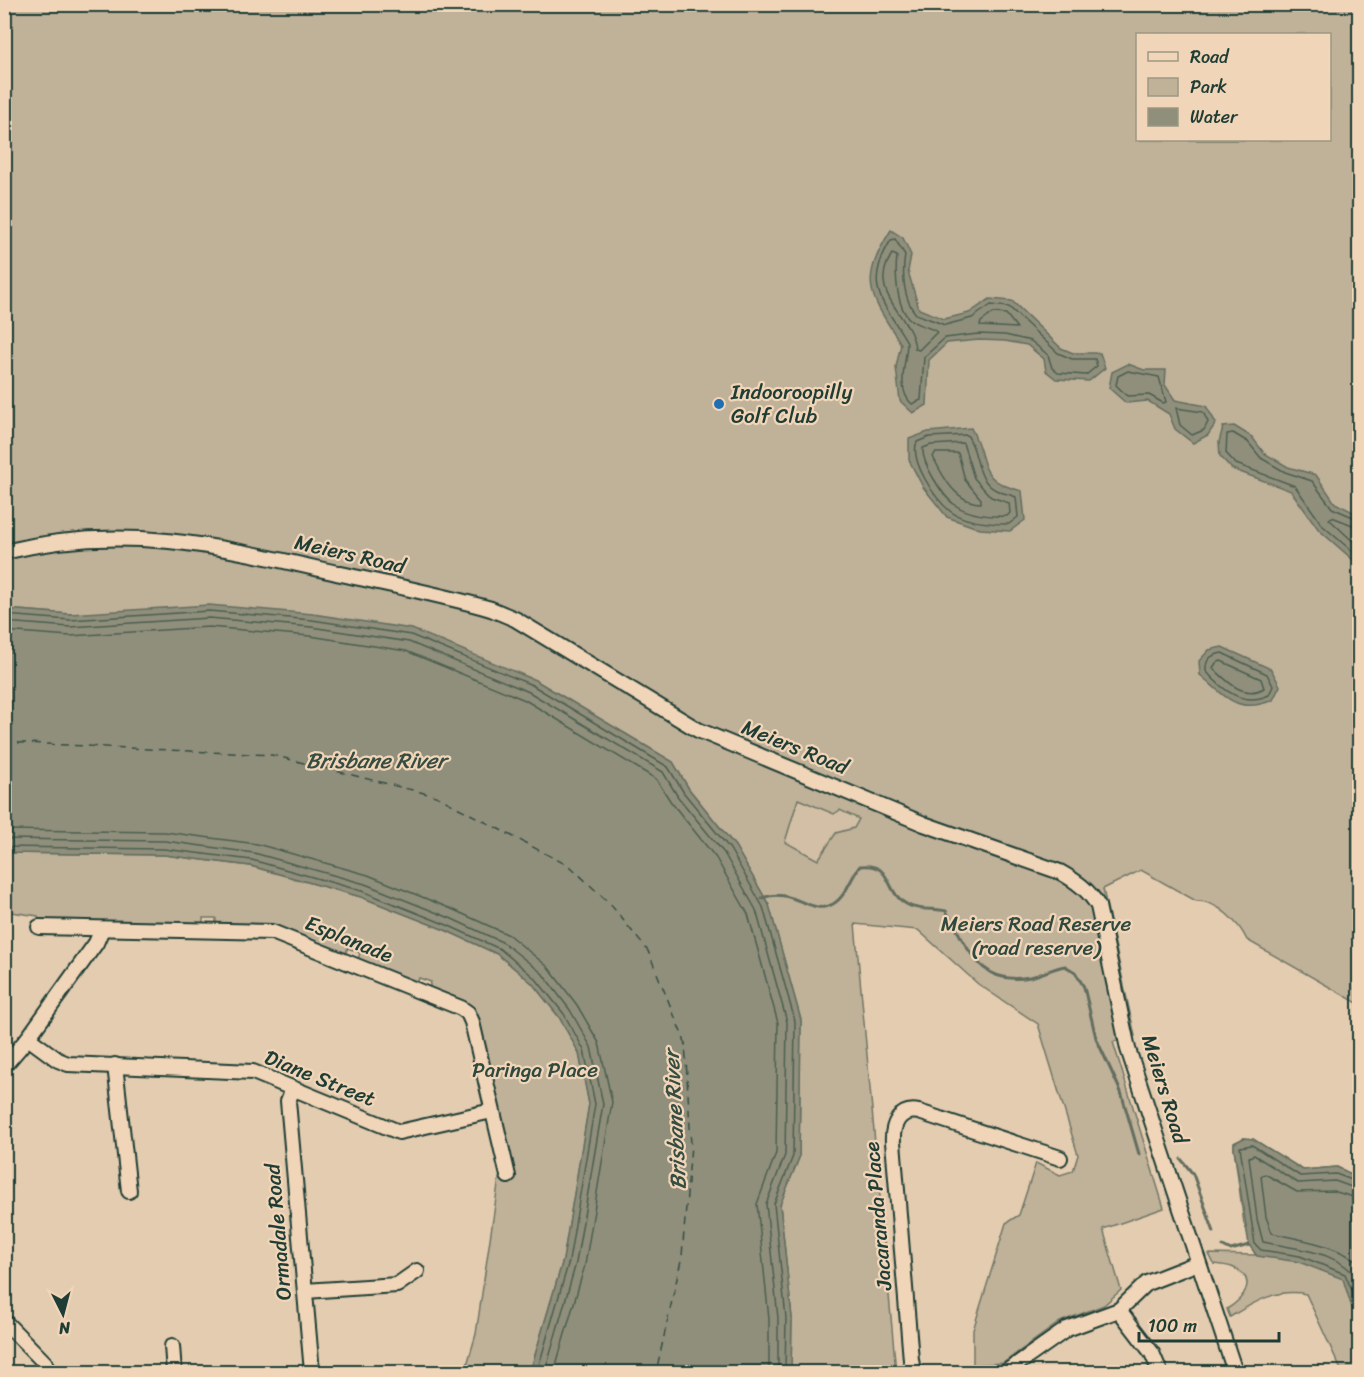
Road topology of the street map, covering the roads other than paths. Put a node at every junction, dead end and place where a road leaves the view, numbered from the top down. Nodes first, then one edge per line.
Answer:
1 (4, 552) edge
2 (39, 927) dead end
3 (102, 929) junction
4 (28, 1038) junction
5 (116, 1065) junction
6 (4, 1066) edge
7 (293, 1089) junction
8 (492, 1111) junction
9 (1060, 1158) dead end
10 (508, 1176) dead end
11 (129, 1191) dead end
12 (1198, 1263) junction
13 (417, 1270) dead end
14 (305, 1291) junction
15 (1119, 1310) junction
16 (4, 1321) edge
17 (172, 1347) dead end
18 (49, 1372) edge
19 (174, 1372) edge
20 (312, 1372) edge
21 (917, 1372) edge
22 (1006, 1372) edge
23 (1160, 1372) edge
24 (1235, 1372) edge

1 - 12 street, Meiers Road
2 - 3 street, Esplanade
3 - 4 street
3 - 8 street, Esplanade
4 - 5 street, Diane Street
4 - 6 street
5 - 7 street, Diane Street
5 - 11 street
7 - 8 street, Diane Street
7 - 14 street, Ormadale Road
8 - 10 street, Esplanade
9 - 21 street, Jacaranda Place
12 - 15 street
12 - 24 street, Meiers Road
13 - 14 street
14 - 20 street, Ormadale Road
15 - 22 street
15 - 23 street
16 - 18 street
17 - 19 street

